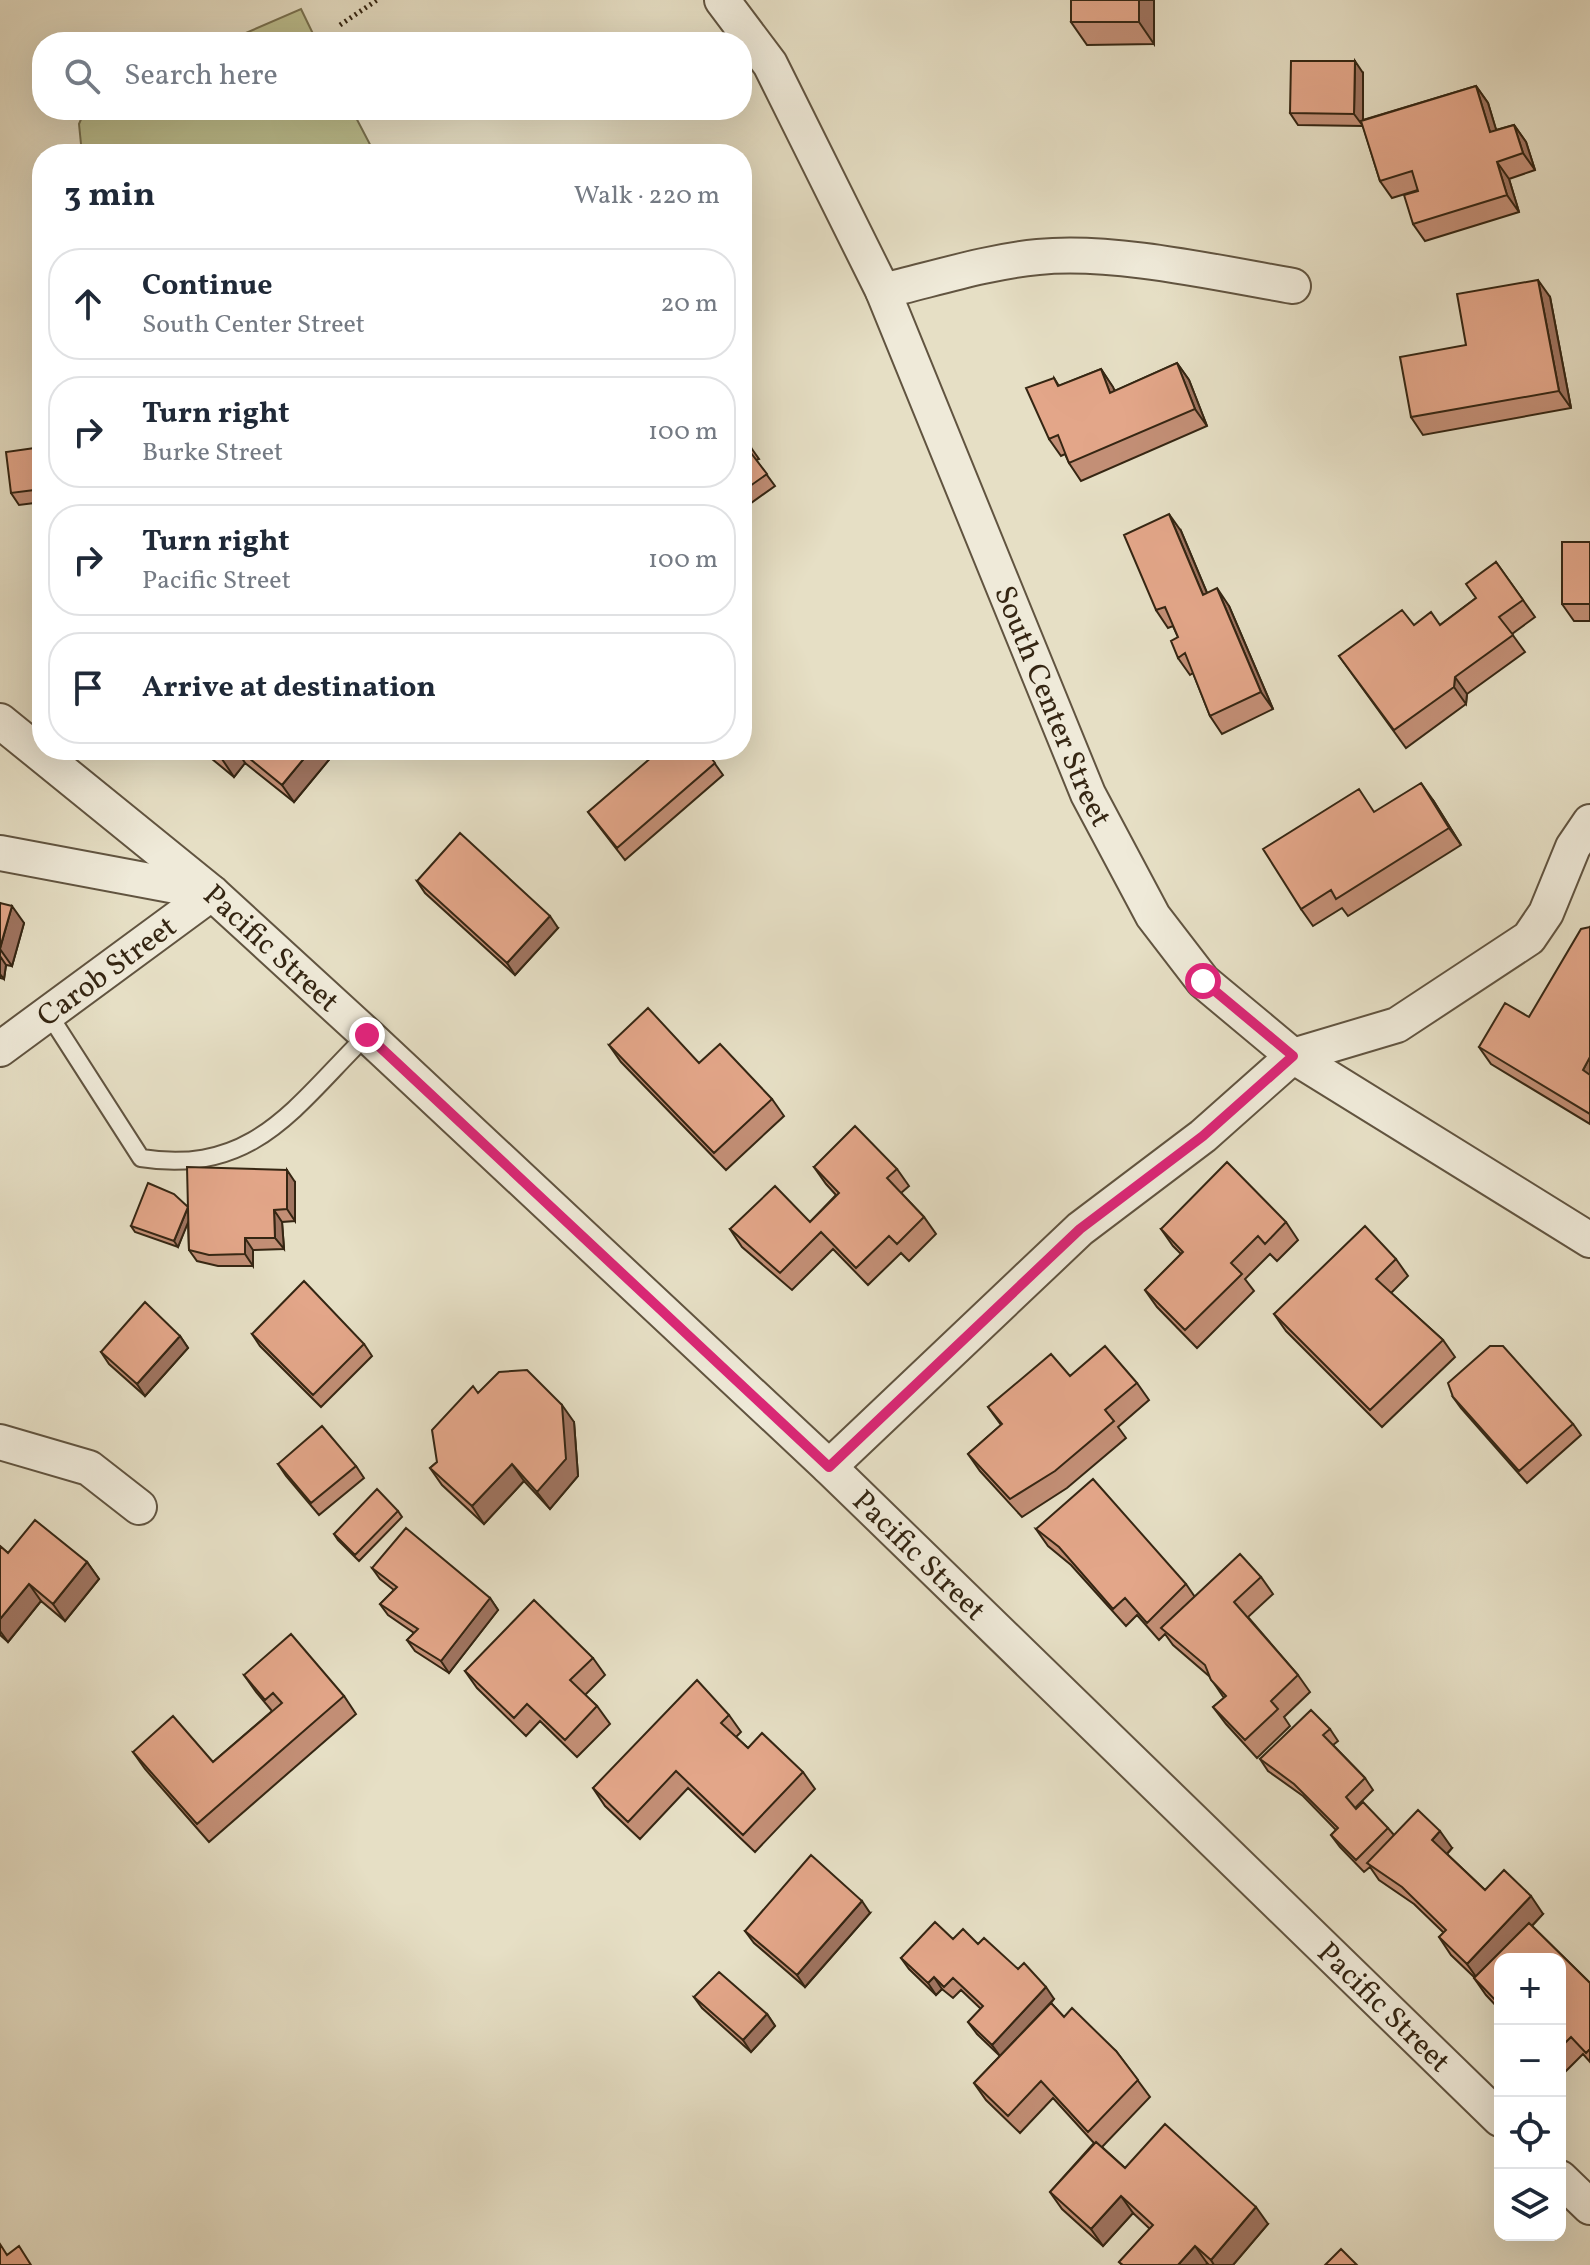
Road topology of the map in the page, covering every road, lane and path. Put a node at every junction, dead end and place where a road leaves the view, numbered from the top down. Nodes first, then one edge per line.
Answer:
1 (377, 0) edge
2 (722, 0) edge
3 (340, 25) dead end
4 (746, 32) edge
5 (752, 40) edge
6 (1293, 286) dead end
7 (883, 291) junction
8 (0, 721) edge
9 (32, 747) edge
10 (48, 760) edge
11 (1590, 822) edge
12 (0, 853) edge
13 (212, 893) junction
14 (48, 1013) junction
15 (367, 1035) junction
16 (0, 1049) edge
17 (1293, 1056) junction
18 (1590, 1240) edge
19 (0, 1442) edge
20 (829, 1467) junction
21 (139, 1507) dead end
22 (1494, 2113) edge
23 (1566, 2184) edge
24 (1590, 2207) edge

1 - 3 path
2 - 4 street, South Center Street
5 - 7 street, South Center Street
6 - 7 street
7 - 17 street, South Center Street
8 - 9 street, Pacific Street
10 - 13 street, Pacific Street
11 - 17 street
12 - 13 street
13 - 14 street, Carob Street
13 - 15 street, Pacific Street
14 - 15 lane
14 - 16 street, Carob Street
15 - 20 street, Pacific Street
17 - 18 street, South Center Street
17 - 20 street
19 - 21 street
20 - 22 street, Pacific Street
23 - 24 street

